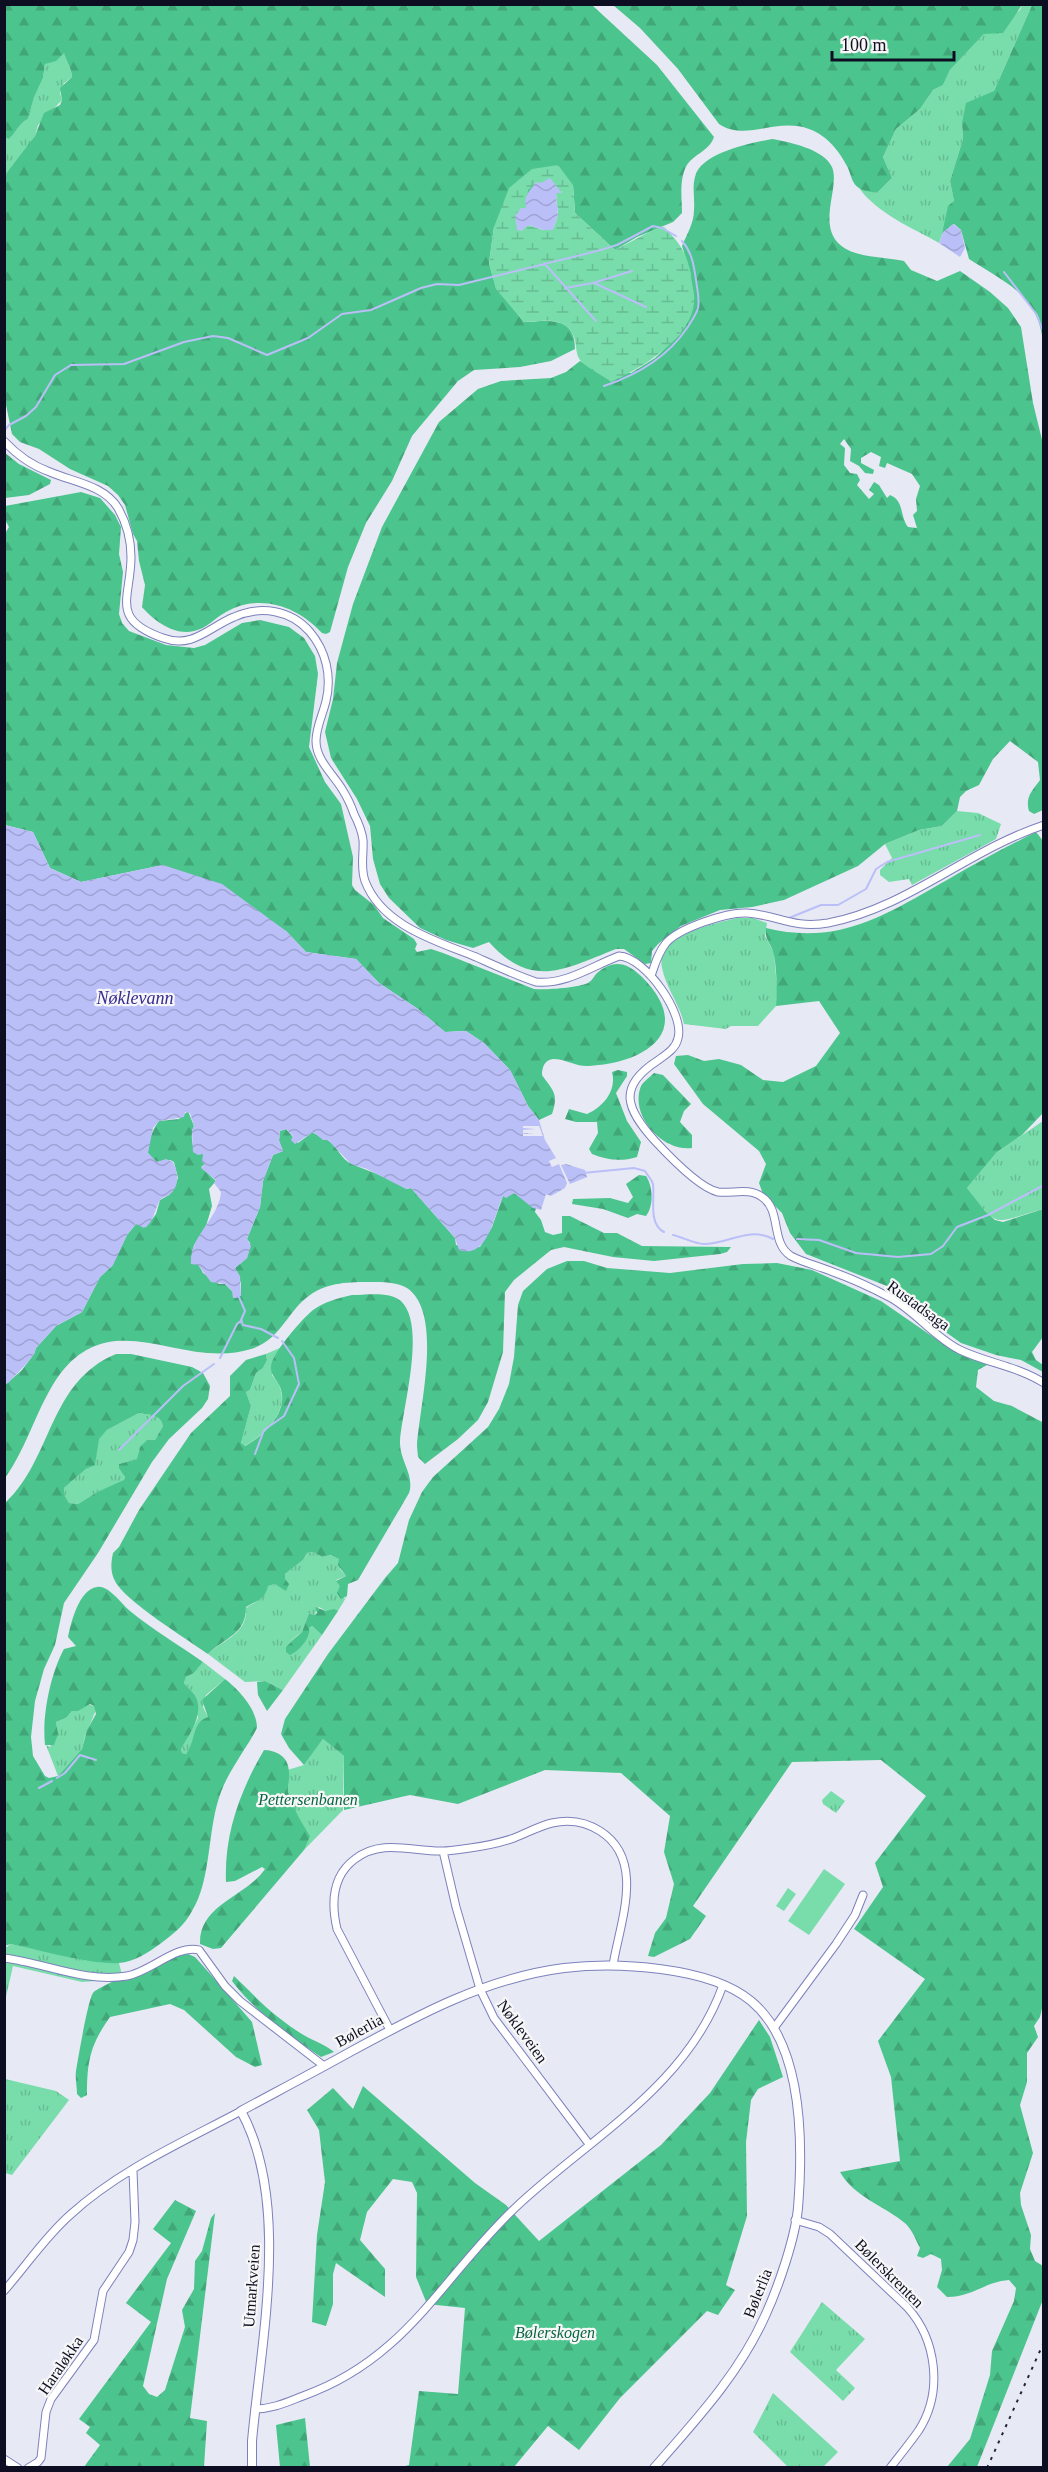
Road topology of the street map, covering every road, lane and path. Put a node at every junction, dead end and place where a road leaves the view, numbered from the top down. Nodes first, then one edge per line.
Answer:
1 (4, 441) edge
2 (1044, 825) edge
3 (651, 976) junction
4 (1044, 1383) edge
5 (443, 1851) junction
6 (864, 1895) dead end
7 (8, 1959) edge
8 (614, 1965) junction
9 (723, 1985) junction
10 (480, 1989) junction
11 (774, 2028) junction
12 (390, 2030) junction
13 (324, 2066) junction
14 (241, 2111) junction
15 (589, 2144) junction
16 (132, 2171) junction
17 (795, 2220) junction
18 (4, 2291) edge
19 (255, 2409) junction
20 (4, 2459) edge
21 (18, 2468) edge
22 (28, 2468) edge
23 (252, 2468) edge
24 (654, 2468) edge
25 (890, 2468) edge

1 - 3 street
2 - 3 street
3 - 4 street, Rustadsaga
5 - 8 street
5 - 10 street, Nøkleveien
5 - 12 street
6 - 11 street
7 - 13 street
8 - 9 street, Bølerlia
8 - 10 street, Bølerlia
9 - 11 street, Bølerlia
9 - 15 street
10 - 12 street, Bølerlia
10 - 15 street, Nøkleveien
11 - 17 street, Bølerlia
12 - 13 street, Bølerlia
13 - 14 street, Bølerlia
14 - 16 street, Bølerlia
14 - 19 street, Utmarkveien
15 - 19 street
16 - 18 street, Bølerlia
16 - 22 street, Haraløkka
17 - 24 street, Bølerlia
17 - 25 street, Bølerskrenten
19 - 23 street, Utmarkveien
20 - 21 street

